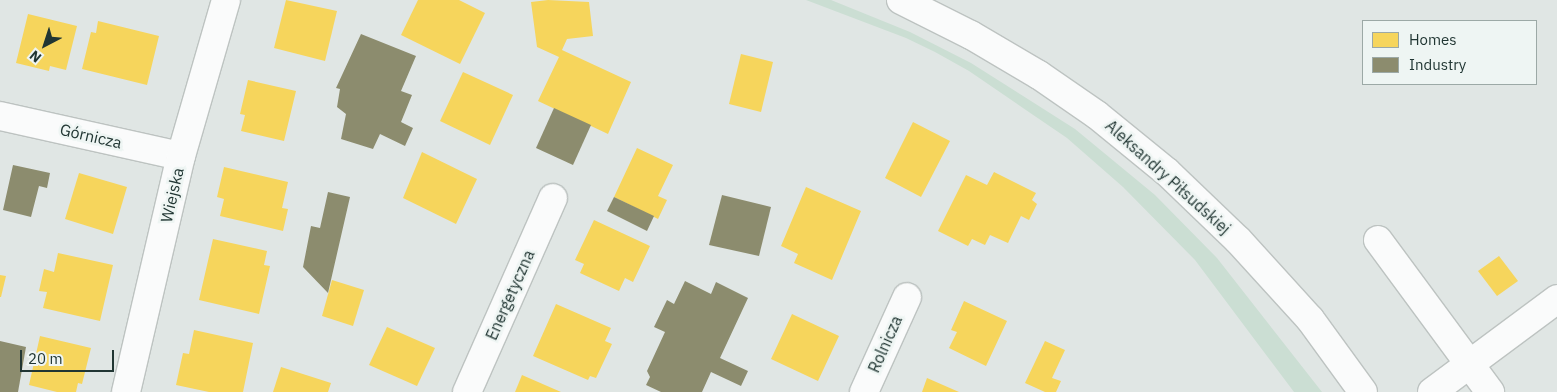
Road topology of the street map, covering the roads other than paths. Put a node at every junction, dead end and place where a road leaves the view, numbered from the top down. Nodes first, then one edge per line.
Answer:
1 (226, 0) edge
2 (901, 0) edge
3 (0, 116) edge
4 (181, 156) junction
5 (553, 198) dead end
6 (1378, 240) dead end
7 (907, 297) dead end
8 (1557, 300) edge
9 (1470, 365) junction
10 (126, 392) edge
11 (467, 392) edge
12 (864, 392) edge
13 (1363, 392) edge
14 (1432, 392) edge
15 (1490, 392) edge

1 - 4 street, Wiejska
2 - 13 street, Aleksandry Piłsudskiej
3 - 4 street, Górnicza
4 - 10 street, Wiejska
5 - 11 street, Energetyczna
6 - 9 street
7 - 12 street, Rolnicza
8 - 9 street
9 - 14 street
9 - 15 street

